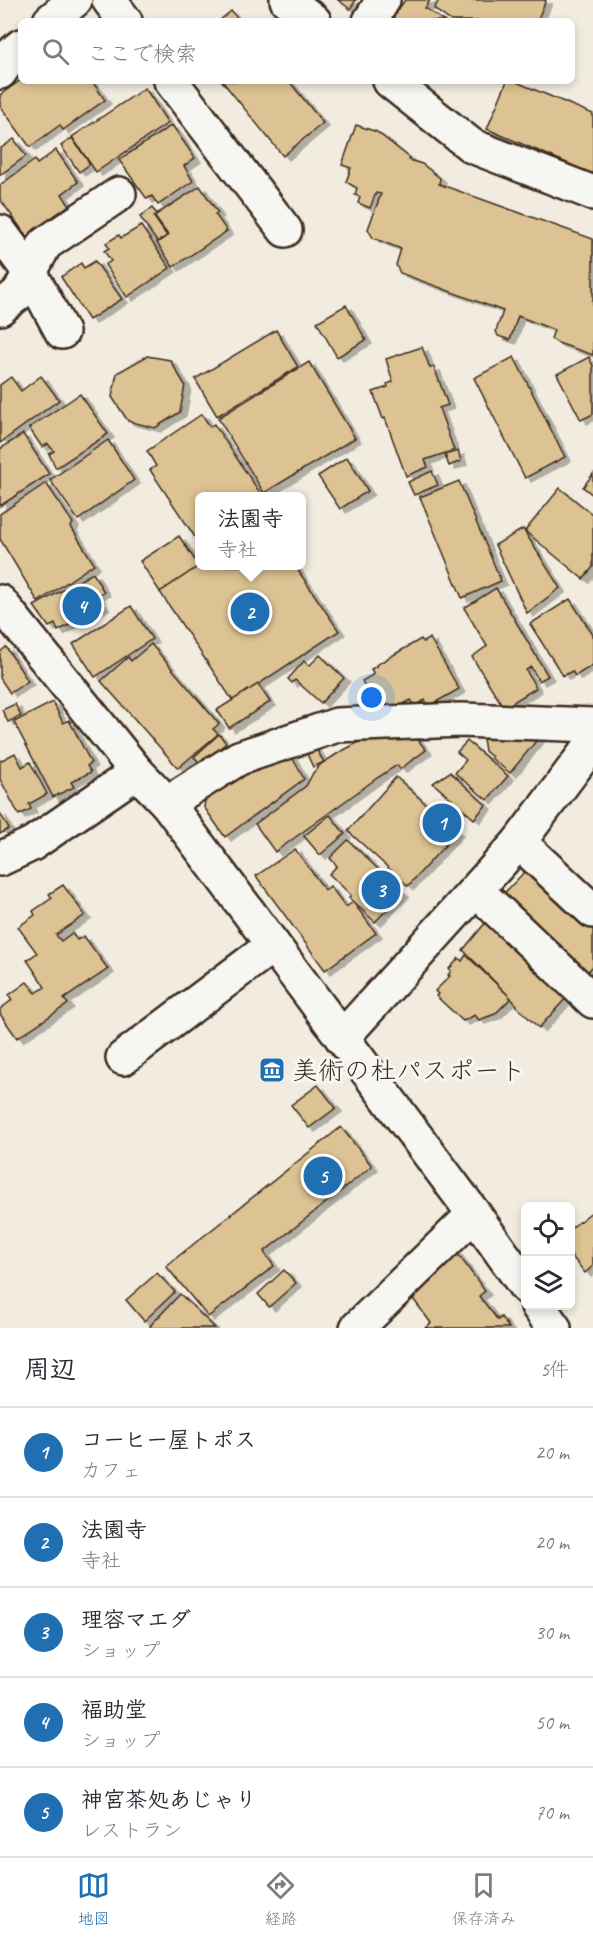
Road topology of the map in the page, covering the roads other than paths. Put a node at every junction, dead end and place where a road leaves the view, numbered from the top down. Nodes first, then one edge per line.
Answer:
1 (75, 0) edge
2 (109, 0) edge
3 (287, 0) edge
4 (383, 0) edge
5 (54, 18) edge
6 (123, 18) edge
7 (310, 18) edge
8 (372, 18) edge
9 (18, 49) edge
10 (0, 72) edge
11 (173, 84) edge
12 (394, 84) edge
13 (593, 193) edge
14 (119, 194) dead end
15 (285, 230) dead end
16 (0, 232) edge
17 (31, 274) junction
18 (0, 308) edge
19 (62, 332) dead end
20 (0, 602) edge
21 (593, 725) edge
22 (593, 743) edge
23 (137, 772) junction
24 (167, 803) junction
25 (519, 842) junction
26 (0, 859) edge
27 (476, 890) junction
28 (593, 911) edge
29 (273, 945) junction
30 (593, 1001) edge
31 (342, 1038) junction
32 (123, 1058) dead end
33 (474, 1214) junction
34 (521, 1281) edge
35 (541, 1310) edge
36 (357, 1328) edge
37 (554, 1328) edge

1 - 5 street
2 - 6 street
3 - 7 street
4 - 8 street
9 - 10 street
11 - 15 street
12 - 13 street
14 - 17 street
16 - 17 street
17 - 18 street
17 - 19 street
20 - 23 street
21 - 24 street
22 - 25 street
23 - 24 street
23 - 26 street
24 - 29 street
25 - 27 street
25 - 28 street
27 - 30 street
27 - 31 street
29 - 31 street
29 - 32 street
31 - 33 street
33 - 34 street
33 - 36 street
35 - 37 street

